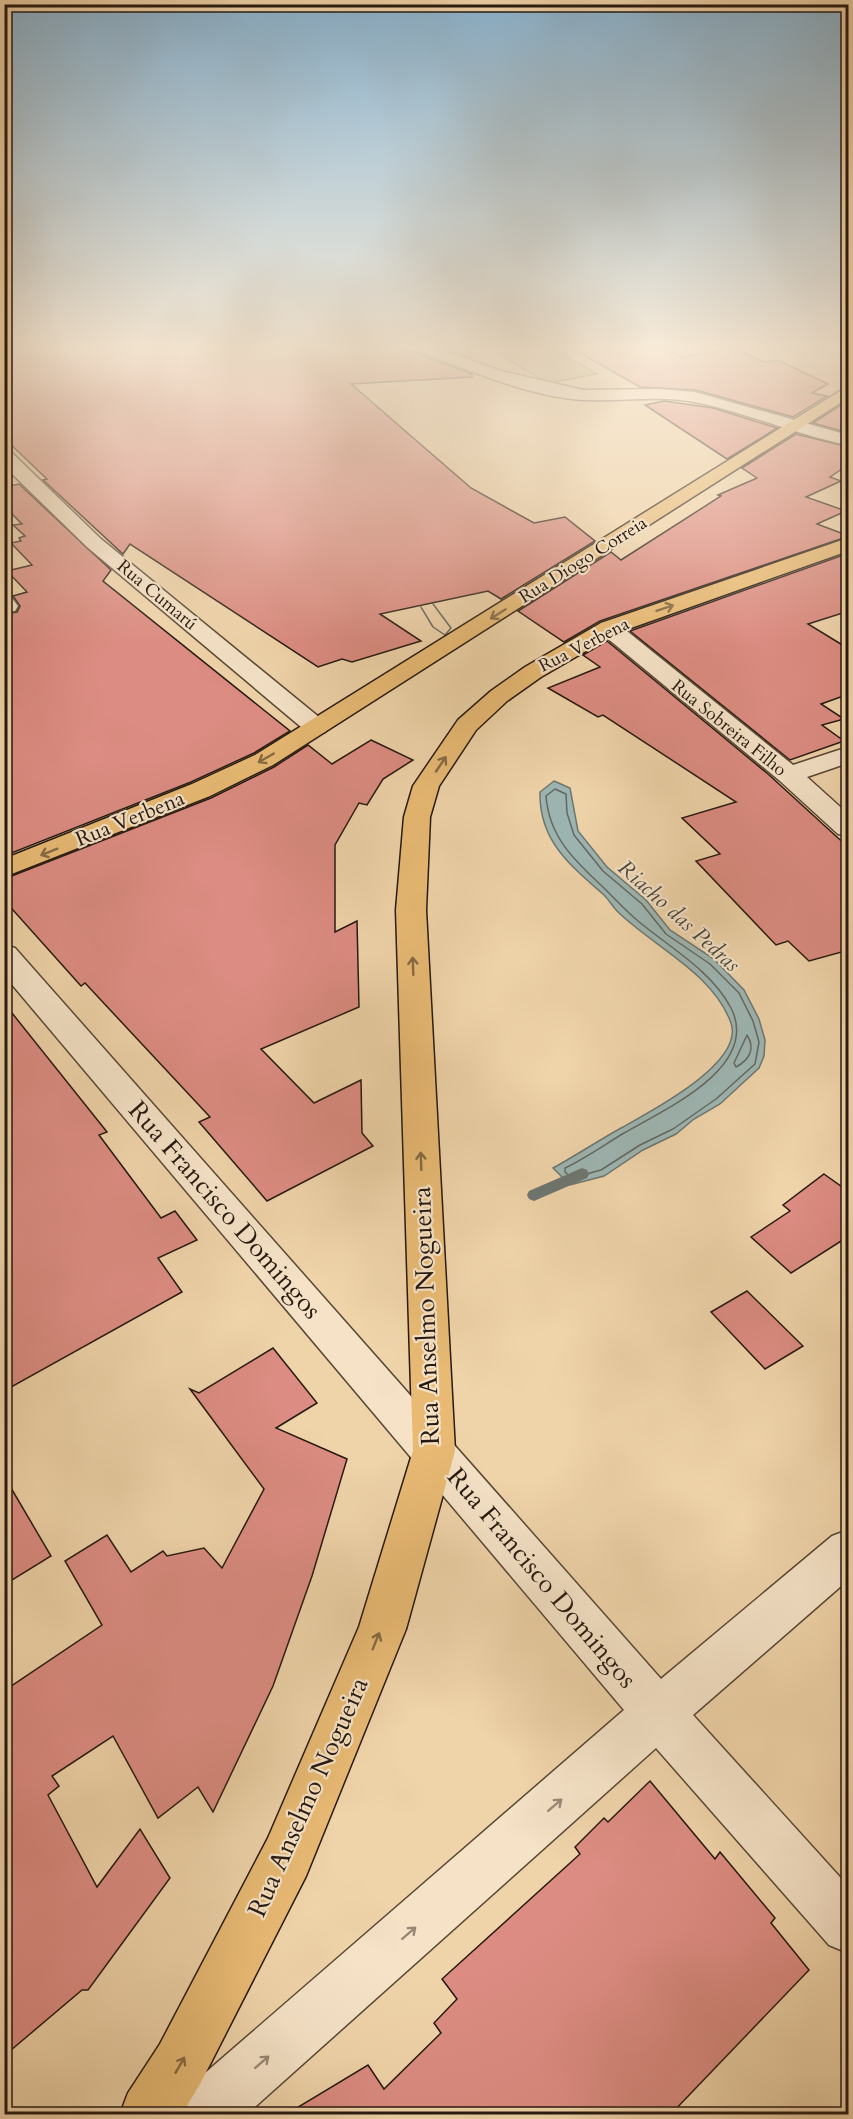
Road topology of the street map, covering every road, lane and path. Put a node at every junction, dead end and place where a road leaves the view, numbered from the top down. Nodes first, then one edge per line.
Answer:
1 (761, 447) edge
2 (4, 455) edge
3 (849, 544) edge
4 (609, 628) junction
5 (316, 727) junction
6 (849, 755) edge
7 (789, 775) junction
8 (417, 817) joint
9 (849, 828) edge
10 (4, 869) edge
11 (4, 955) edge
12 (434, 1451) junction
13 (849, 1551) edge
14 (658, 1713) junction
15 (849, 1926) edge
16 (149, 2115) edge
17 (202, 2115) edge

1 -> 5 main road, Rua Diogo Correia
2 - 5 street, Rua Cumarú
4 -> 3 main road, Rua Verbena
4 - 7 street, Rua Sobreira Filho
8 -> 4 main road, Rua Verbena
5 -> 10 main road, Rua Verbena
6 - 7 street
7 - 9 street, Rua Sobreira Filho
12 -> 8 main road, Rua Anselmo Nogueira
11 - 12 street, Rua Francisco Domingos
12 - 14 street, Rua Francisco Domingos
16 -> 12 main road, Rua Anselmo Nogueira
13 - 14 street
14 - 15 street, Rua Francisco Domingos
17 -> 14 street

